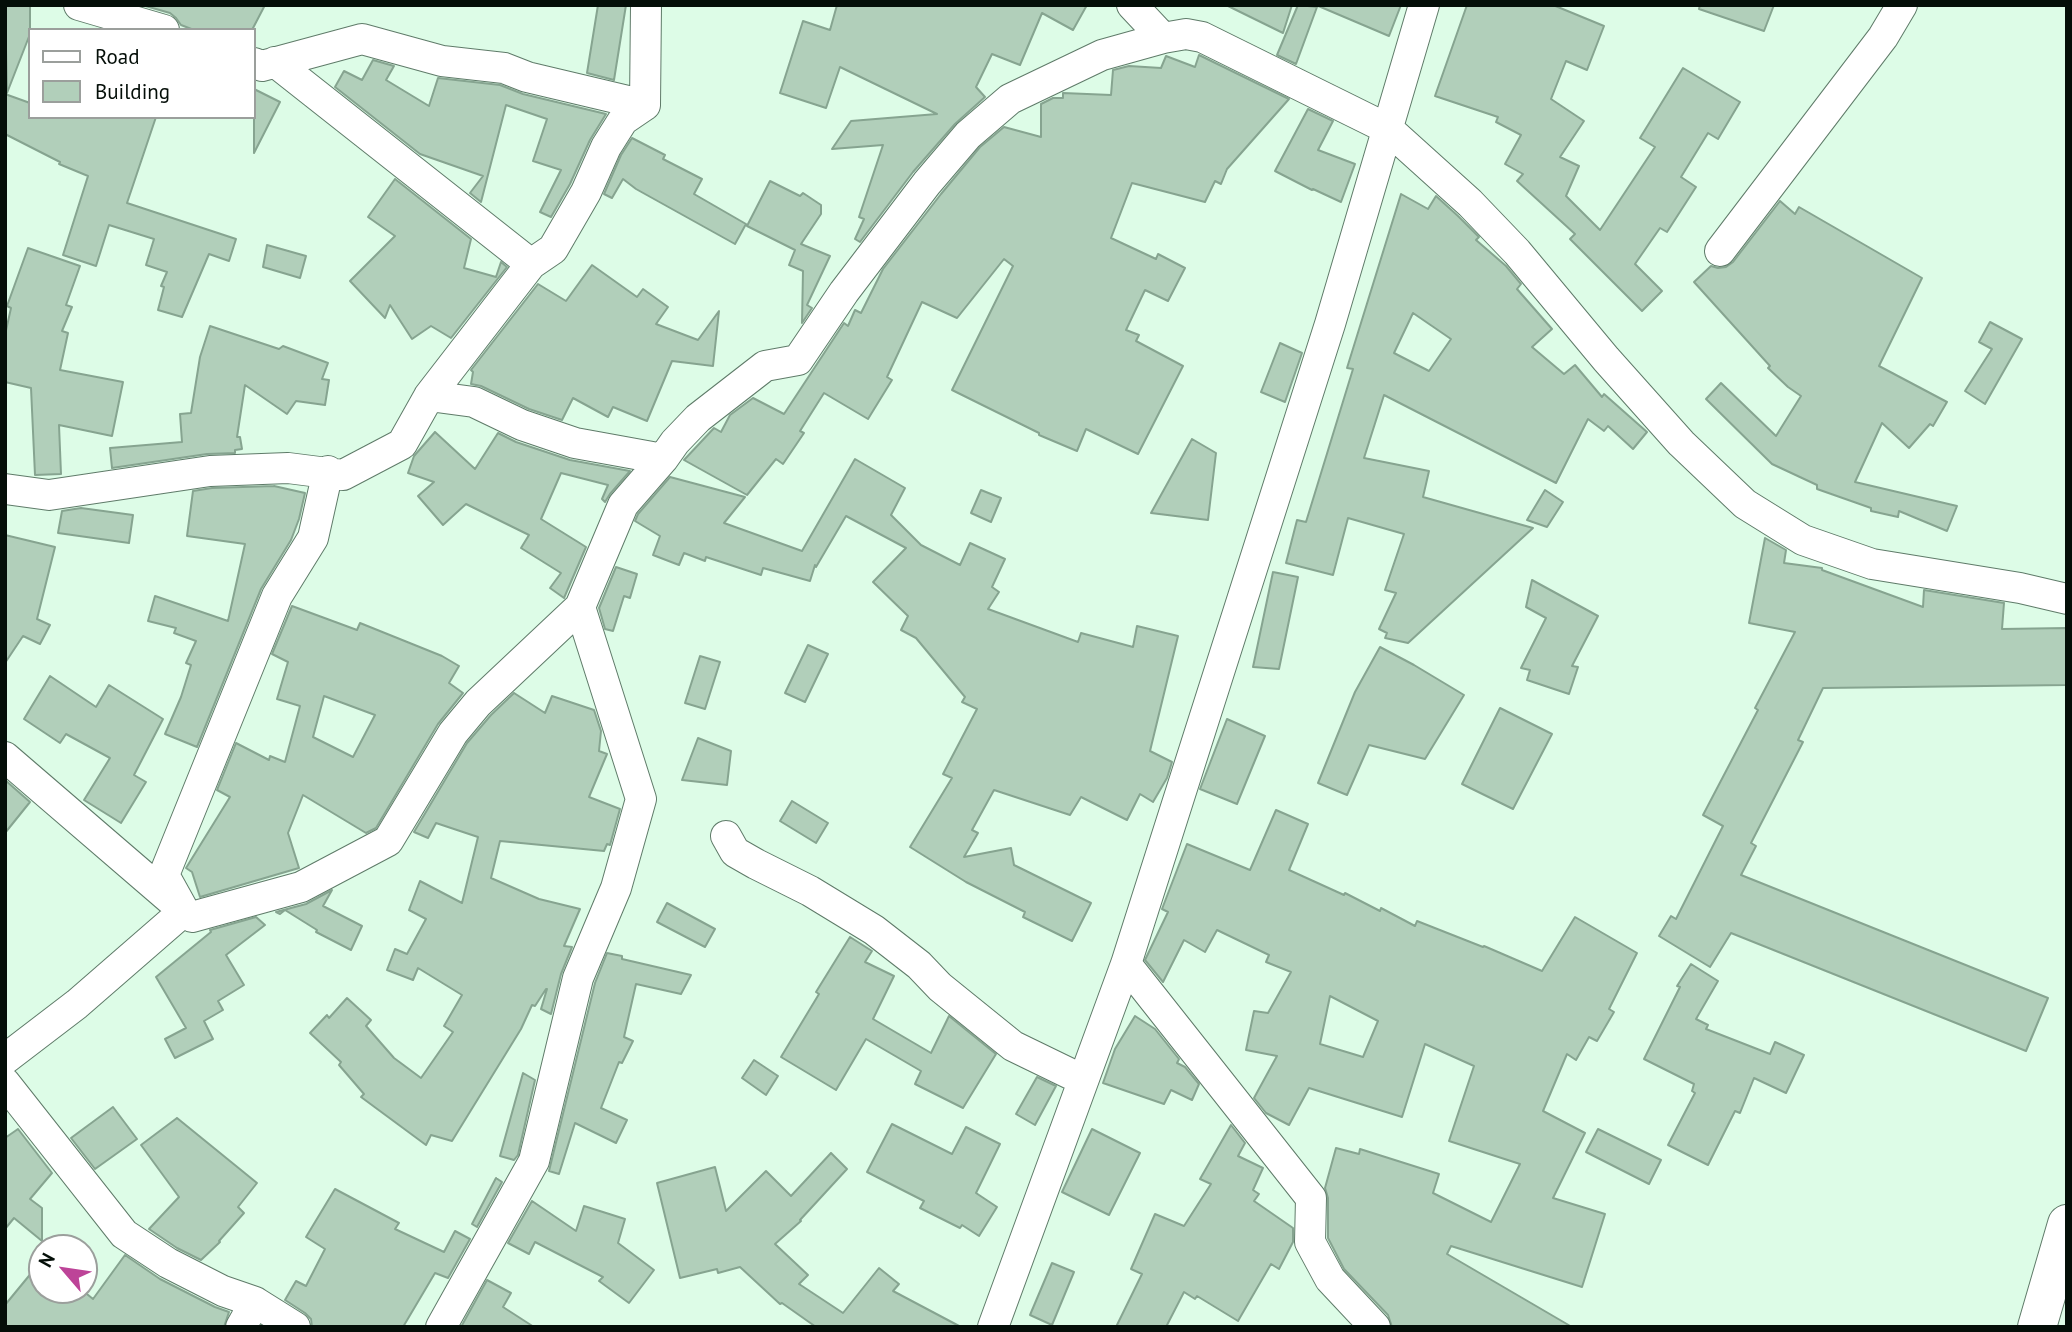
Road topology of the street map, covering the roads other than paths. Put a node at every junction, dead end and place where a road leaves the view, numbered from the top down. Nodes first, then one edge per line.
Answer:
1 (79, 5) edge
2 (646, 5) edge
3 (1132, 5) edge
4 (1424, 5) edge
5 (1902, 5) edge
6 (157, 28) edge
7 (1163, 38) junction
8 (264, 62) edge
9 (645, 105) junction
10 (1388, 128) junction
11 (1720, 251) dead end
12 (531, 264) junction
13 (429, 396) junction
14 (663, 459) junction
15 (328, 471) junction
16 (5, 489) edge
17 (2067, 599) edge
18 (580, 607) junction
19 (5, 757) edge
20 (726, 836) dead end
21 (184, 911) junction
22 (1126, 964) junction
23 (5, 1059) edge
24 (1083, 1080) junction
25 (5, 1083) edge
26 (2067, 1224) edge
27 (248, 1314) edge
28 (295, 1327) edge
29 (441, 1327) edge
30 (993, 1327) edge
31 (1375, 1327) edge
32 (2037, 1327) edge

1 - 6 street
2 - 9 street
3 - 7 street
4 - 10 street
5 - 11 street
7 - 10 street
7 - 14 street
8 - 9 street
8 - 12 street
9 - 12 street
10 - 17 street
10 - 22 street
12 - 13 street
13 - 14 street
13 - 15 street
14 - 18 street
15 - 16 street
15 - 21 street
18 - 21 street
18 - 29 street
19 - 21 street
20 - 24 street
21 - 23 street
22 - 24 street
22 - 31 street
24 - 30 street
25 - 27 street
26 - 32 highway
27 - 28 street

